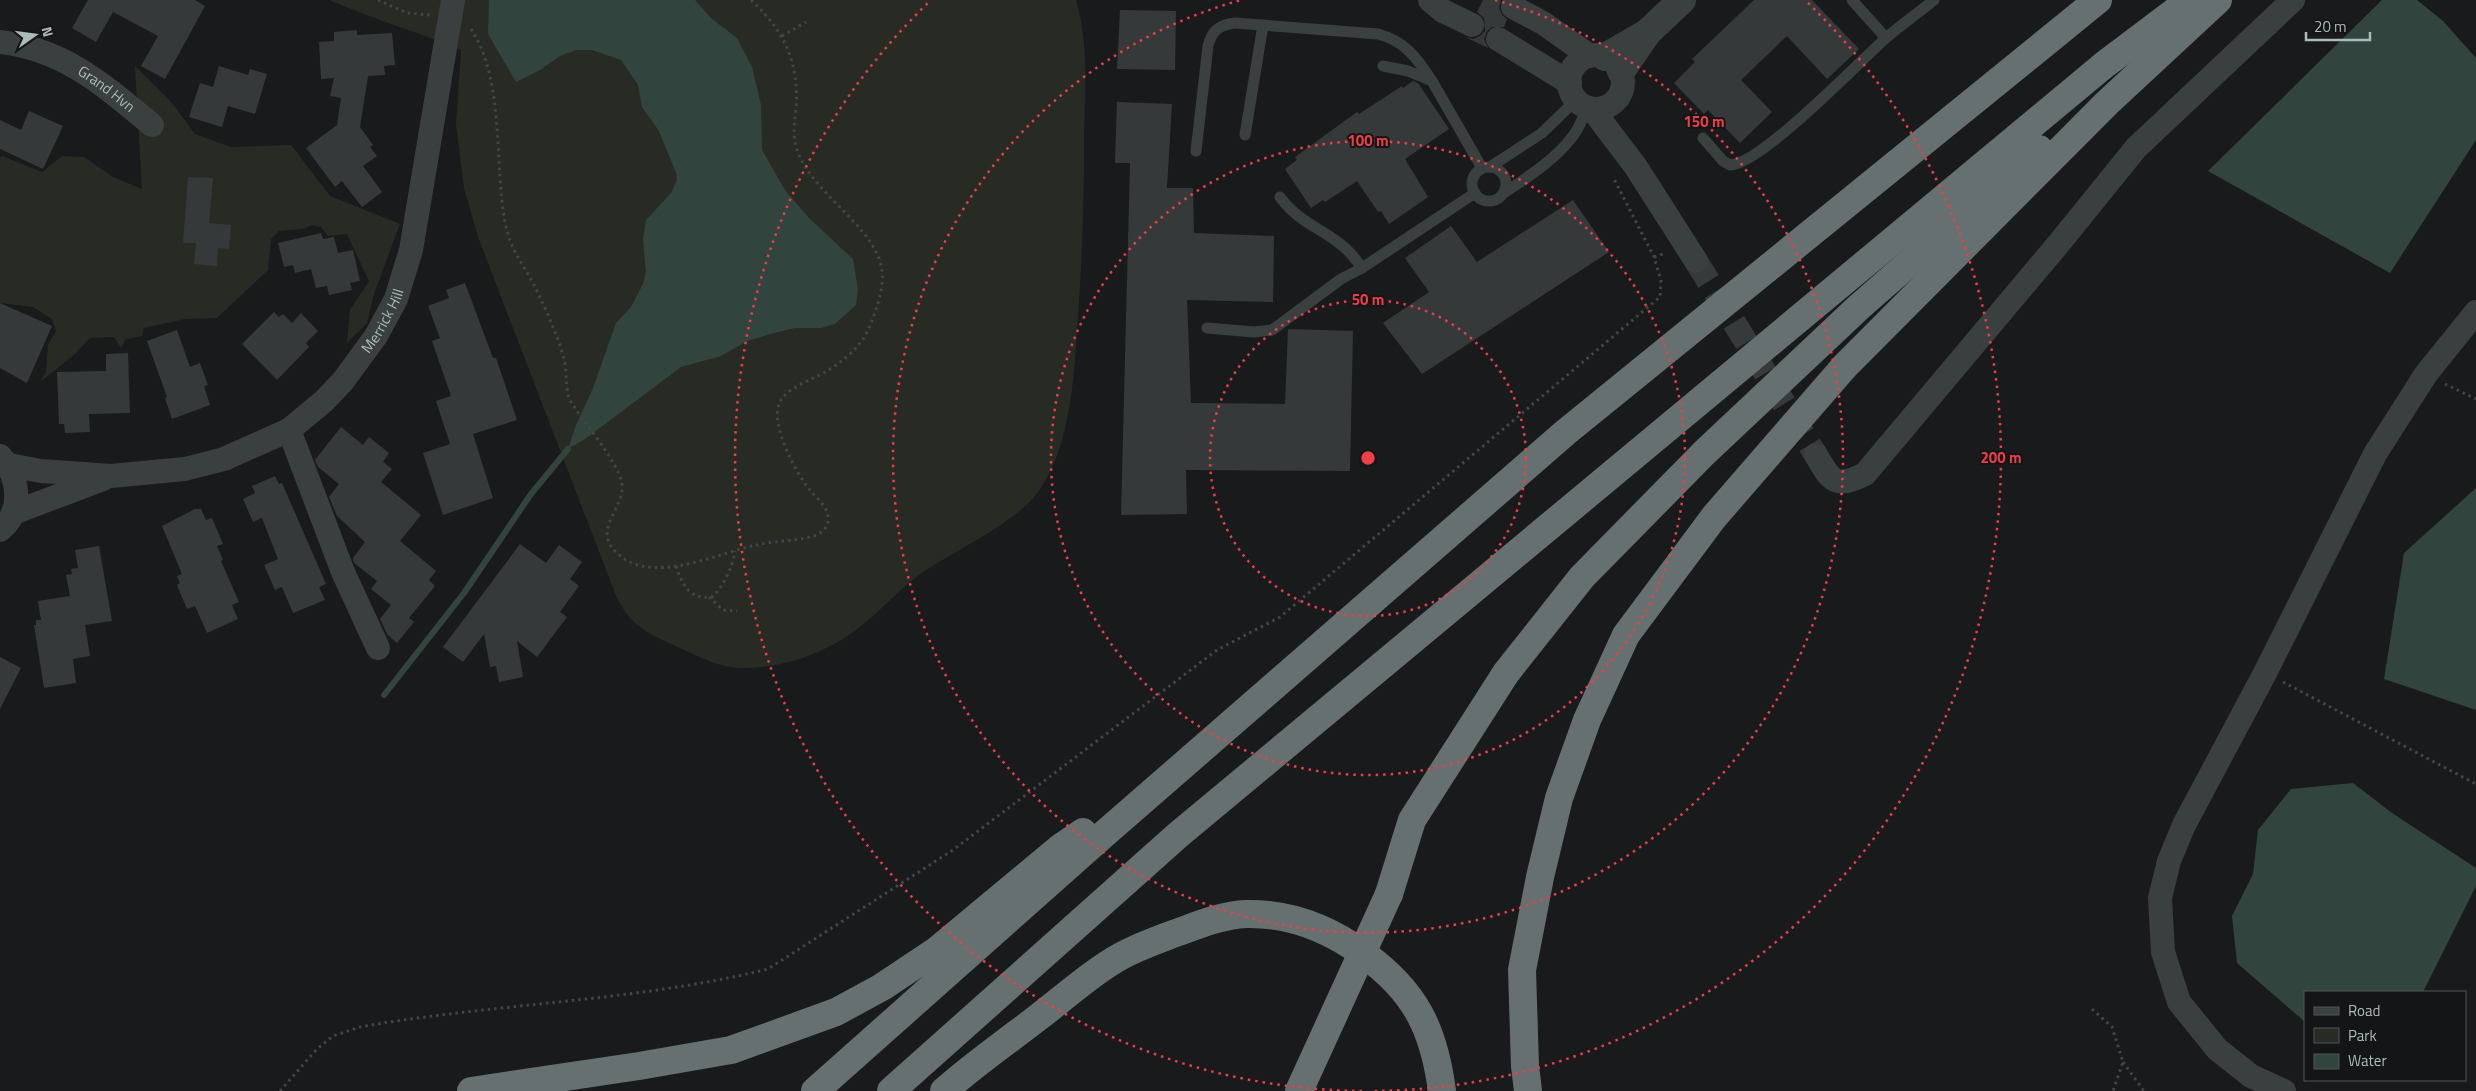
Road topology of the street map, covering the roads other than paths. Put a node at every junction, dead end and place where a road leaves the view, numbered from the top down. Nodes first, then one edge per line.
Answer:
1 (453, 0) edge
2 (1430, 0) edge
3 (1682, 0) edge
4 (1852, 0) edge
5 (1934, 0) edge
6 (2098, 0) edge
7 (2190, 0) edge
8 (2210, 0) edge
9 (2218, 0) edge
10 (2293, 0) edge
11 (1513, 8) dead end
12 (1263, 25) junction
13 (1472, 25) dead end
14 (1886, 38) junction
15 (1498, 39) dead end
16 (0, 42) edge
17 (1605, 61) junction
18 (1383, 66) dead end
19 (1432, 81) junction
20 (1581, 100) junction
21 (1615, 102) junction
22 (152, 125) dead end
23 (1246, 135) dead end
24 (1703, 138) dead end
25 (1196, 151) dead end
26 (1636, 167) junction
27 (1486, 168) junction
28 (1504, 193) junction
29 (1475, 194) junction
30 (1280, 197) dead end
31 (1696, 261) tunnel mouth
32 (1362, 268) junction
33 (2476, 312) edge
34 (1207, 328) dead end
35 (289, 430) junction
36 (1816, 455) tunnel mouth
37 (4, 461) edge
38 (111, 476) junction
39 (6, 522) edge
40 (378, 648) dead end
41 (1149, 795) junction
42 (471, 1091) edge
43 (815, 1091) edge
44 (891, 1091) edge
45 (944, 1091) edge
46 (1299, 1091) edge
47 (1442, 1091) edge
48 (1528, 1091) edge
49 (2284, 1091) edge

1 - 35 street, Merrick Hill
2 - 13 street
3 - 17 street
4 - 14 lane
5 - 14 lane
6 - 41 highway
7 - 44 highway
8 - 46 highway, bridge
9 - 48 highway
10 - 36 street
11 - 17 street
12 - 19 lane
12 - 23 lane
12 - 25 lane
14 - 24 lane
15 - 20 street
16 - 22 street, Grand Hvn
17 - 20 street
17 - 21 street
18 - 19 lane
19 - 27 lane
20 - 21 street
20 - 26 street
20 - 27 lane
20 - 28 lane
21 - 26 street
26 - 31 street
27 - 28 lane
27 - 29 lane
28 - 29 lane
29 - 32 lane
30 - 32 lane
32 - 34 lane
33 - 49 street
35 - 38 street, Merrick Hill
35 - 40 street
37 - 38 street, Merrick Hill
37 - 39 street
38 - 39 street, Merrick Hill
41 - 42 highway
41 - 43 highway
45 - 47 highway

